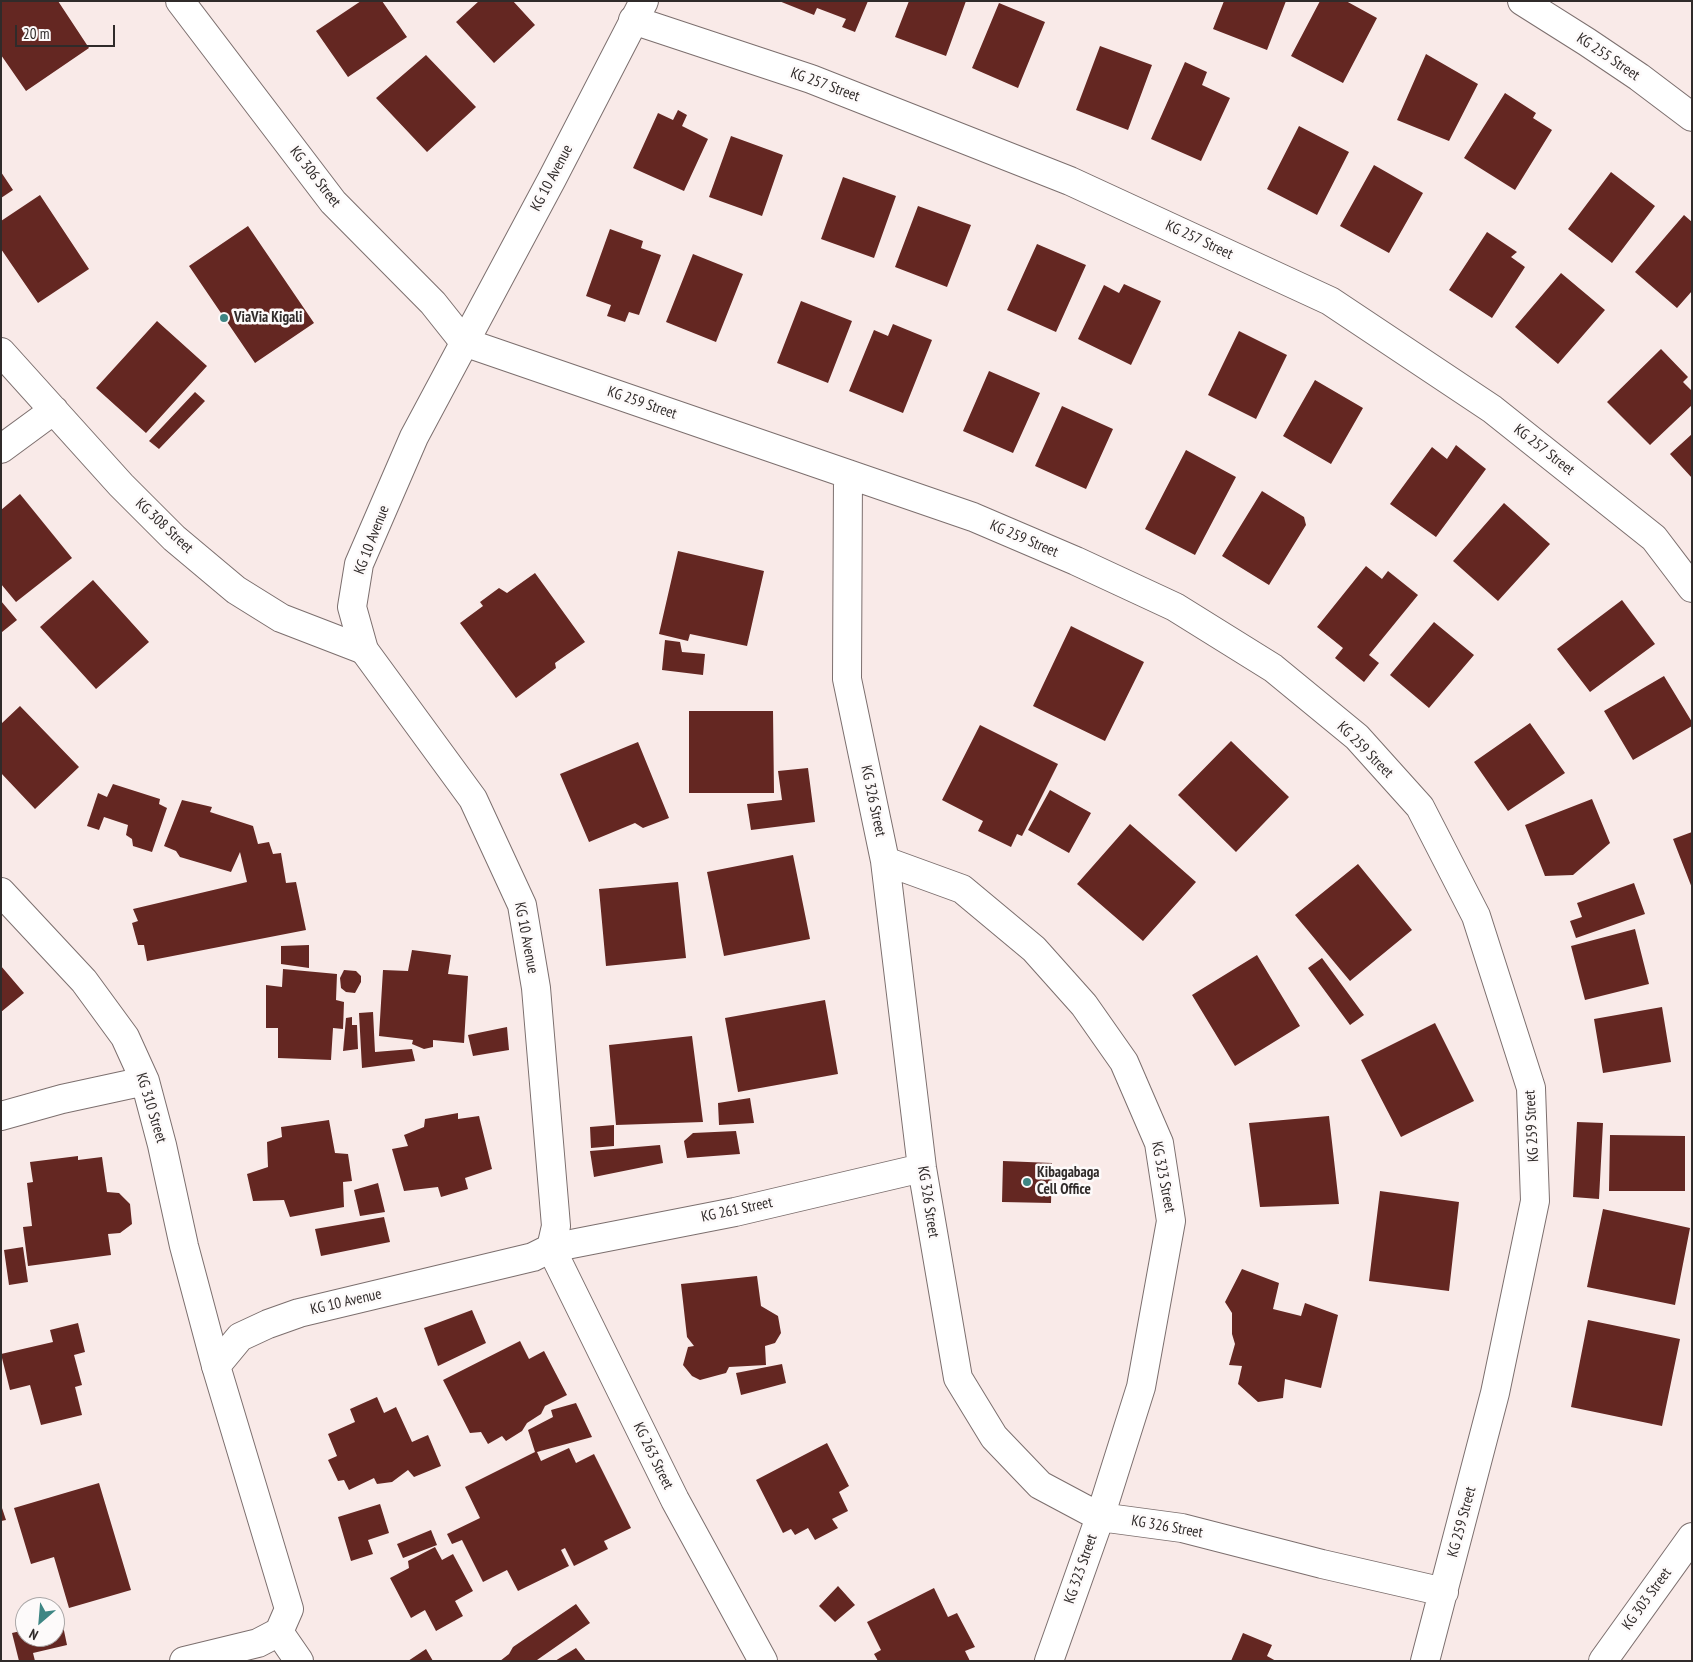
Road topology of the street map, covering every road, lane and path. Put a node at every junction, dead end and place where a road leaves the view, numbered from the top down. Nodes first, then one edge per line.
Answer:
1 (180, 1) edge
2 (1522, 1) edge
3 (638, 11) edge
4 (1692, 118) edge
5 (464, 342) junction
6 (1, 352) edge
7 (54, 410) junction
8 (1, 449) edge
9 (848, 474) junction
10 (1692, 588) edge
11 (364, 650) junction
12 (885, 861) junction
13 (1, 892) edge
14 (145, 1081) junction
15 (1, 1116) edge
16 (922, 1168) junction
17 (551, 1248) junction
18 (216, 1366) junction
19 (1100, 1517) junction
20 (1692, 1536) edge
21 (1692, 1561) edge
22 (1666, 1572) junction
23 (1444, 1592) junction
24 (279, 1632) junction
25 (184, 1661) edge
26 (299, 1661) edge
27 (764, 1661) edge
28 (1049, 1661) edge
29 (1424, 1661) edge
30 (1603, 1661) edge

1 - 5 street, KG 306 Street
2 - 4 street, KG 255 Street
3 - 5 street, KG 10 Avenue
3 - 10 street, KG 257 Street
5 - 9 street, KG 259 Street
5 - 11 street, KG 10 Avenue
6 - 7 street, KG 308 Street
7 - 8 street
7 - 11 street, KG 308 Street
9 - 12 street, KG 326 Street
9 - 23 street, KG 259 Street
11 - 17 street, KG 10 Avenue
12 - 16 street, KG 326 Street
12 - 19 street, KG 323 Street
13 - 14 street, KG 310 Street
14 - 15 street
14 - 18 street, KG 310 Street
16 - 17 street, KG 261 Street
16 - 19 street, KG 326 Street
17 - 18 street, KG 10 Avenue
17 - 27 street, KG 263 Street
18 - 24 street
19 - 23 street, KG 326 Street
19 - 28 street, KG 323 Street
20 - 22 street, KG 303 Street
21 - 22 street
22 - 30 street, KG 303 Street
23 - 29 street, KG 259 Street
24 - 25 street
24 - 26 street

